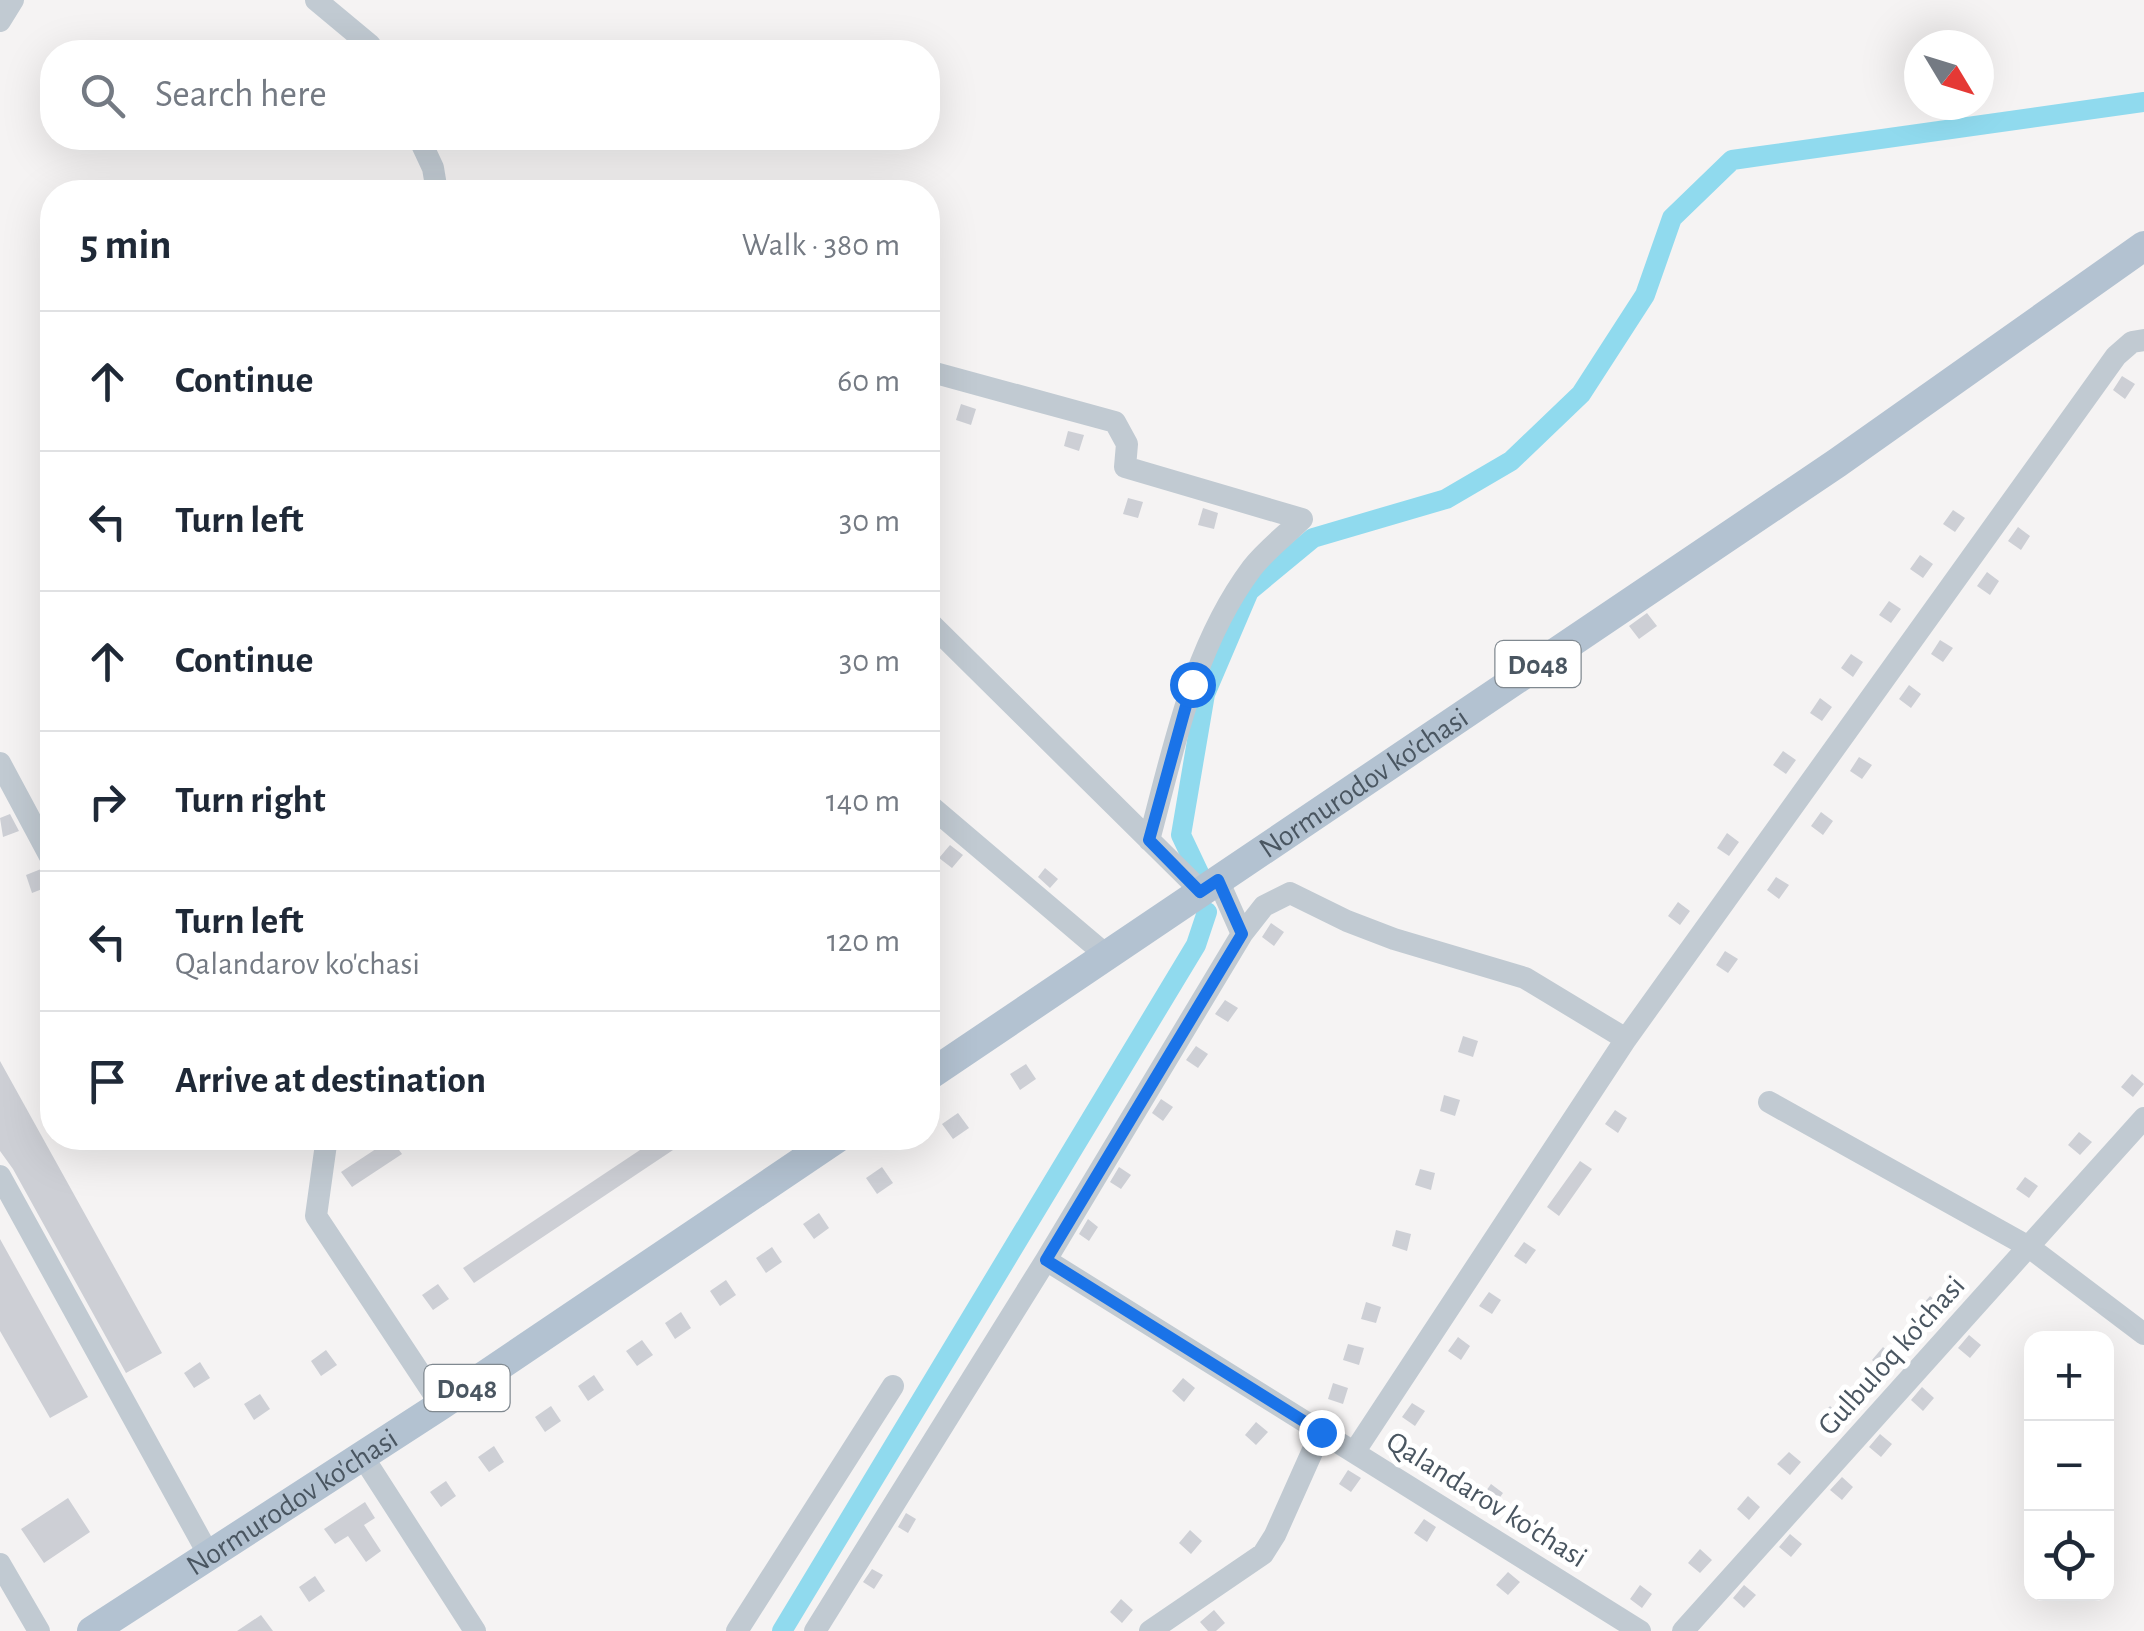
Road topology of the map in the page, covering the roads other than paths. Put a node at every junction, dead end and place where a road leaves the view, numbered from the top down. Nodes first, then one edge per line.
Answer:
1 (14, 0) edge
2 (316, 0) edge
3 (0, 21) edge
4 (364, 40) edge
5 (425, 150) edge
6 (435, 180) edge
7 (2144, 246) edge
8 (2144, 340) edge
9 (940, 374) edge
10 (940, 633) edge
11 (0, 763) edge
12 (940, 814) edge
13 (40, 838) edge
14 (1149, 840) junction
15 (1209, 886) junction
16 (1242, 934) junction
17 (1106, 955) junction
18 (1626, 1039) junction
19 (940, 1068) edge
20 (1769, 1102) dead end
21 (2144, 1118) edge
22 (325, 1150) edge
23 (819, 1150) edge
24 (0, 1176) edge
25 (2029, 1247) junction
26 (1046, 1260) junction
27 (2144, 1334) edge
28 (893, 1386) dead end
29 (442, 1405) junction
30 (1321, 1432) junction
31 (1355, 1451) junction
32 (363, 1457) junction
33 (210, 1557) junction
34 (0, 1564) edge
35 (39, 1631) edge
36 (92, 1631) edge
37 (475, 1631) edge
38 (737, 1631) edge
39 (815, 1631) edge
40 (1150, 1631) edge
41 (1640, 1631) edge
42 (1683, 1631) edge

1 - 3 street
2 - 4 street
5 - 6 street
7 - 15 main road, Normurodov ko'chasi / D048
8 - 18 street
9 - 14 street
10 - 14 street
11 - 13 street
12 - 17 street
14 - 15 street
15 - 16 street
15 - 17 main road, Normurodov ko'chasi / D048
16 - 18 street
16 - 26 street
17 - 19 main road, Normurodov ko'chasi / D048
18 - 31 street
20 - 25 street
21 - 25 street, Gulbuloq ko'chasi
22 - 29 street
23 - 29 main road, Normurodov ko'chasi / D048
24 - 33 street
25 - 27 street
25 - 42 street, Gulbuloq ko'chasi
26 - 30 street, Qalandarov ko'chasi
26 - 39 street
28 - 38 street
29 - 32 main road, Normurodov ko'chasi / D048
30 - 31 street, Qalandarov ko'chasi
30 - 40 street
31 - 41 street, Qalandarov ko'chasi
32 - 33 main road, Normurodov ko'chasi / D048
32 - 37 street
33 - 36 main road, Normurodov ko'chasi / D048
34 - 35 street

